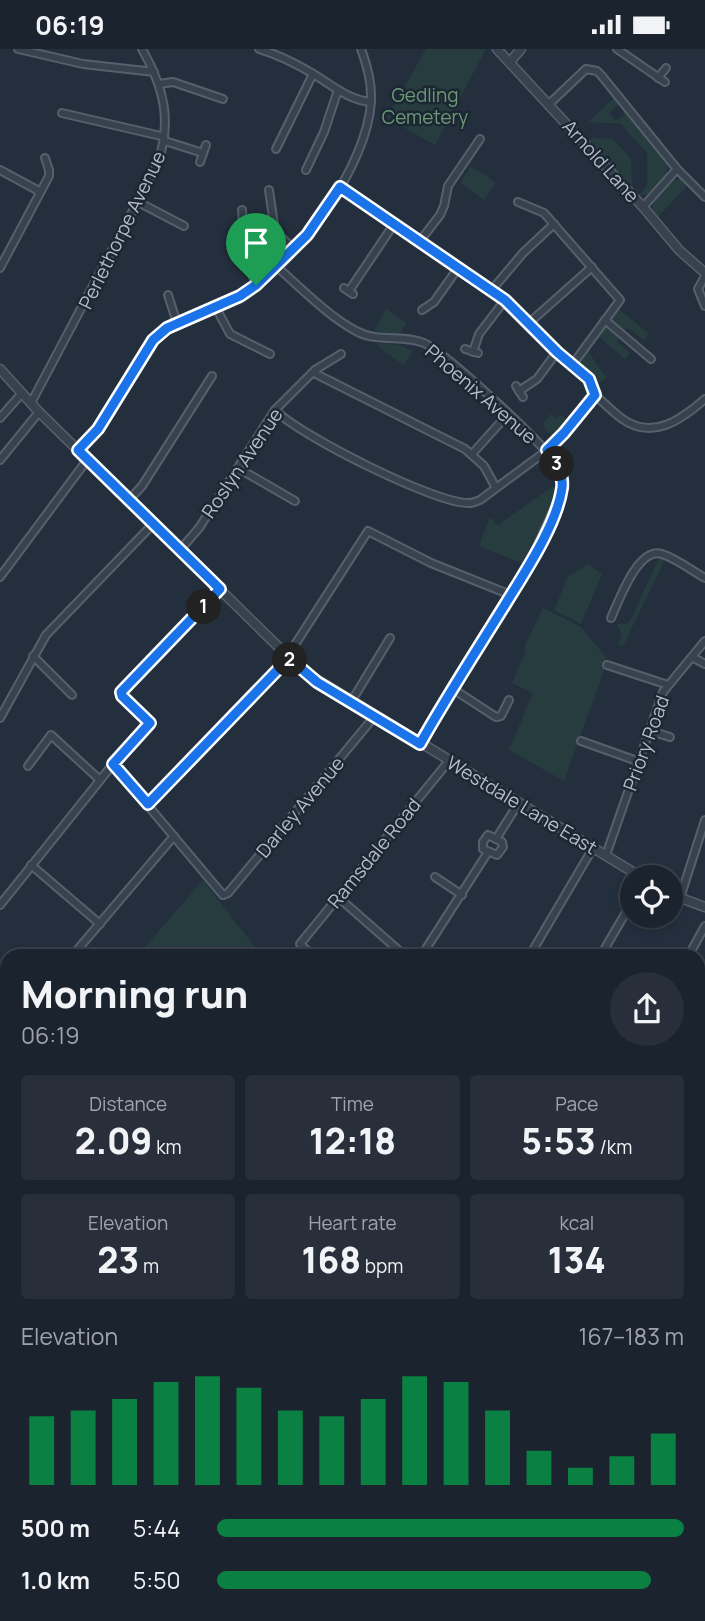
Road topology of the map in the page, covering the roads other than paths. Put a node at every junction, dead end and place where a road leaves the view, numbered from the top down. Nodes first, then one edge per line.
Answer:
1 (18, 49) edge
2 (142, 49) edge
3 (258, 49) edge
4 (497, 49) edge
5 (521, 49) edge
6 (617, 49) edge
7 (364, 50) edge
8 (510, 62) junction
9 (666, 68) dead end
10 (154, 72) junction
11 (313, 74) junction
12 (159, 84) junction
13 (338, 90) junction
14 (223, 99) dead end
15 (371, 102) junction
16 (548, 104) junction
17 (62, 113) dead end
18 (480, 139) dead end
19 (165, 141) junction
20 (276, 149) dead end
21 (45, 158) dead end
22 (200, 162) dead end
23 (677, 169) junction
24 (0, 170) edge
25 (306, 170) dead end
26 (340, 187) junction
27 (269, 190) dead end
28 (40, 194) junction
29 (704, 195) edge
30 (138, 202) junction
31 (518, 202) dead end
32 (643, 207) junction
33 (242, 210) dead end
34 (394, 224) junction
35 (554, 224) junction
36 (184, 226) dead end
37 (420, 241) junction
38 (294, 249) junction
39 (277, 267) junction
40 (592, 267) junction
41 (0, 268) edge
42 (458, 268) junction
43 (705, 274) edge
44 (256, 285) junction
45 (348, 291) dead end
46 (491, 291) junction
47 (168, 295) dead end
48 (505, 300) junction
49 (215, 306) junction
50 (705, 306) edge
51 (422, 311) dead end
52 (605, 320) junction
53 (177, 323) junction
54 (529, 323) junction
55 (465, 349) dead end
56 (557, 352) junction
57 (270, 354) dead end
58 (341, 354) dead end
59 (651, 359) dead end
60 (573, 364) junction
61 (0, 369) edge
62 (315, 370) junction
63 (212, 376) dead end
64 (520, 391) dead end
65 (22, 393) junction
66 (595, 395) junction
67 (705, 399) edge
68 (31, 403) junction
69 (275, 410) junction
70 (39, 412) junction
71 (508, 414) junction
72 (0, 418) edge
73 (78, 450) junction
74 (547, 450) junction
75 (472, 454) junction
76 (0, 460) edge
77 (88, 460) junction
78 (238, 468) junction
79 (496, 488) junction
80 (129, 500) junction
81 (295, 501) dead end
82 (153, 524) junction
83 (180, 550) junction
84 (0, 577) edge
85 (705, 578) edge
86 (220, 589) junction
87 (511, 595) junction
88 (611, 618) dead end
89 (390, 638) dead end
90 (705, 641) edge
91 (33, 656) junction
92 (692, 657) junction
93 (288, 658) junction
94 (705, 664) edge
95 (607, 665) dead end
96 (668, 685) junction
97 (453, 689) junction
98 (72, 695) dead end
99 (509, 700) dead end
100 (350, 702) junction
101 (0, 717) edge
102 (374, 717) junction
103 (650, 730) junction
104 (670, 737) dead end
105 (581, 741) dead end
106 (420, 744) junction
107 (448, 762) junction
108 (640, 762) junction
109 (113, 764) junction
110 (28, 766) dead end
111 (100, 780) junction
112 (148, 804) junction
113 (518, 804) junction
114 (705, 820) edge
115 (174, 836) junction
116 (496, 839) junction
117 (593, 848) junction
118 (488, 852) junction
119 (606, 855) junction
120 (32, 865) junction
121 (622, 865) edge
122 (435, 877) dead end
123 (683, 889) edge
124 (462, 895) junction
125 (338, 897) junction
126 (683, 899) edge
127 (0, 905) edge
128 (705, 907) edge
129 (620, 923) edge
130 (100, 924) junction
131 (705, 926) edge
132 (78, 949) edge
133 (305, 949) edge
134 (397, 949) edge
135 (426, 949) edge
136 (534, 949) edge
137 (605, 949) edge
138 (692, 949) edge

1 - 10 street
2 - 10 street, Perlethorpe Avenue
3 - 11 street
4 - 8 street, Arnold Lane
5 - 8 street
6 - 9 street
7 - 15 street
8 - 16 street, Arnold Lane
10 - 12 street, Perlethorpe Avenue
11 - 13 street
11 - 20 street
12 - 14 street
12 - 19 street, Perlethorpe Avenue
13 - 15 street
13 - 25 street
15 - 26 street
16 - 23 street
16 - 32 street, Arnold Lane
17 - 19 street
18 - 37 street
19 - 22 street
19 - 30 street, Perlethorpe Avenue
21 - 28 street
23 - 29 street
23 - 32 street
24 - 28 street
26 - 34 street
26 - 38 street
27 - 38 street
28 - 41 street
30 - 36 street
30 - 68 street, Perlethorpe Avenue
31 - 35 street
32 - 43 street, Arnold Lane
33 - 44 street
34 - 37 street
34 - 45 street
35 - 40 street
35 - 46 street
37 - 42 street
38 - 39 street
39 - 44 street
39 - 71 street, Phoenix Avenue
40 - 52 street
40 - 54 street
42 - 46 street
42 - 51 street
43 - 50 street
44 - 49 street
46 - 48 street
47 - 53 street
48 - 54 street
48 - 55 street
49 - 53 street
49 - 57 street
52 - 59 street
52 - 60 street
53 - 73 street
54 - 56 street
56 - 60 street
56 - 64 street
58 - 62 street, Roslyn Avenue
60 - 66 street
61 - 65 street, Westdale Lane East
62 - 69 street, Roslyn Avenue
62 - 75 street
63 - 80 street
65 - 68 street, Westdale Lane East
65 - 72 street
66 - 67 street
66 - 74 street
68 - 70 street, Westdale Lane East
69 - 78 street, Roslyn Avenue
69 - 79 street
70 - 73 street, Westdale Lane East
70 - 76 street
71 - 74 street, Phoenix Avenue
71 - 75 street
73 - 77 street, Westdale Lane East
74 - 79 street
74 - 87 street, Phoenix Avenue
75 - 79 street
77 - 80 street, Westdale Lane East
77 - 84 street
78 - 81 street
78 - 83 street, Roslyn Avenue
80 - 82 street, Westdale Lane East
82 - 83 street, Westdale Lane East
82 - 91 street
83 - 86 street, Westdale Lane East
85 - 88 street
86 - 93 street, Westdale Lane East
86 - 109 street
87 - 93 street
87 - 97 street, Phoenix Avenue
89 - 100 street
90 - 92 street, Priory Road
91 - 98 street
91 - 101 street
92 - 94 street
92 - 96 street, Priory Road
93 - 100 street, Westdale Lane East
93 - 112 street
95 - 96 street
96 - 103 street, Priory Road
97 - 99 street
97 - 106 street, Phoenix Avenue
100 - 102 street, Westdale Lane East
102 - 106 street, Westdale Lane East
102 - 115 street, Darley Avenue
103 - 104 street
103 - 108 street, Priory Road
105 - 108 street
106 - 107 street, Westdale Lane East
107 - 113 street, Westdale Lane East
107 - 125 street, Ramsdale Road
108 - 119 street, Priory Road
109 - 111 street
109 - 112 street
110 - 111 street
111 - 120 street
112 - 115 street
113 - 116 street
113 - 117 street, Westdale Lane East
114 - 123 street
115 - 130 street
116 - 118 street
116 - 118 street
117 - 119 street, Westdale Lane East
117 - 136 street
118 - 124 street
119 - 121 street, Westdale Lane East
120 - 127 street
120 - 130 street
122 - 124 street
124 - 135 street
125 - 133 street, Ramsdale Road
125 - 134 street
126 - 128 street
129 - 137 street
130 - 132 street
131 - 138 street

